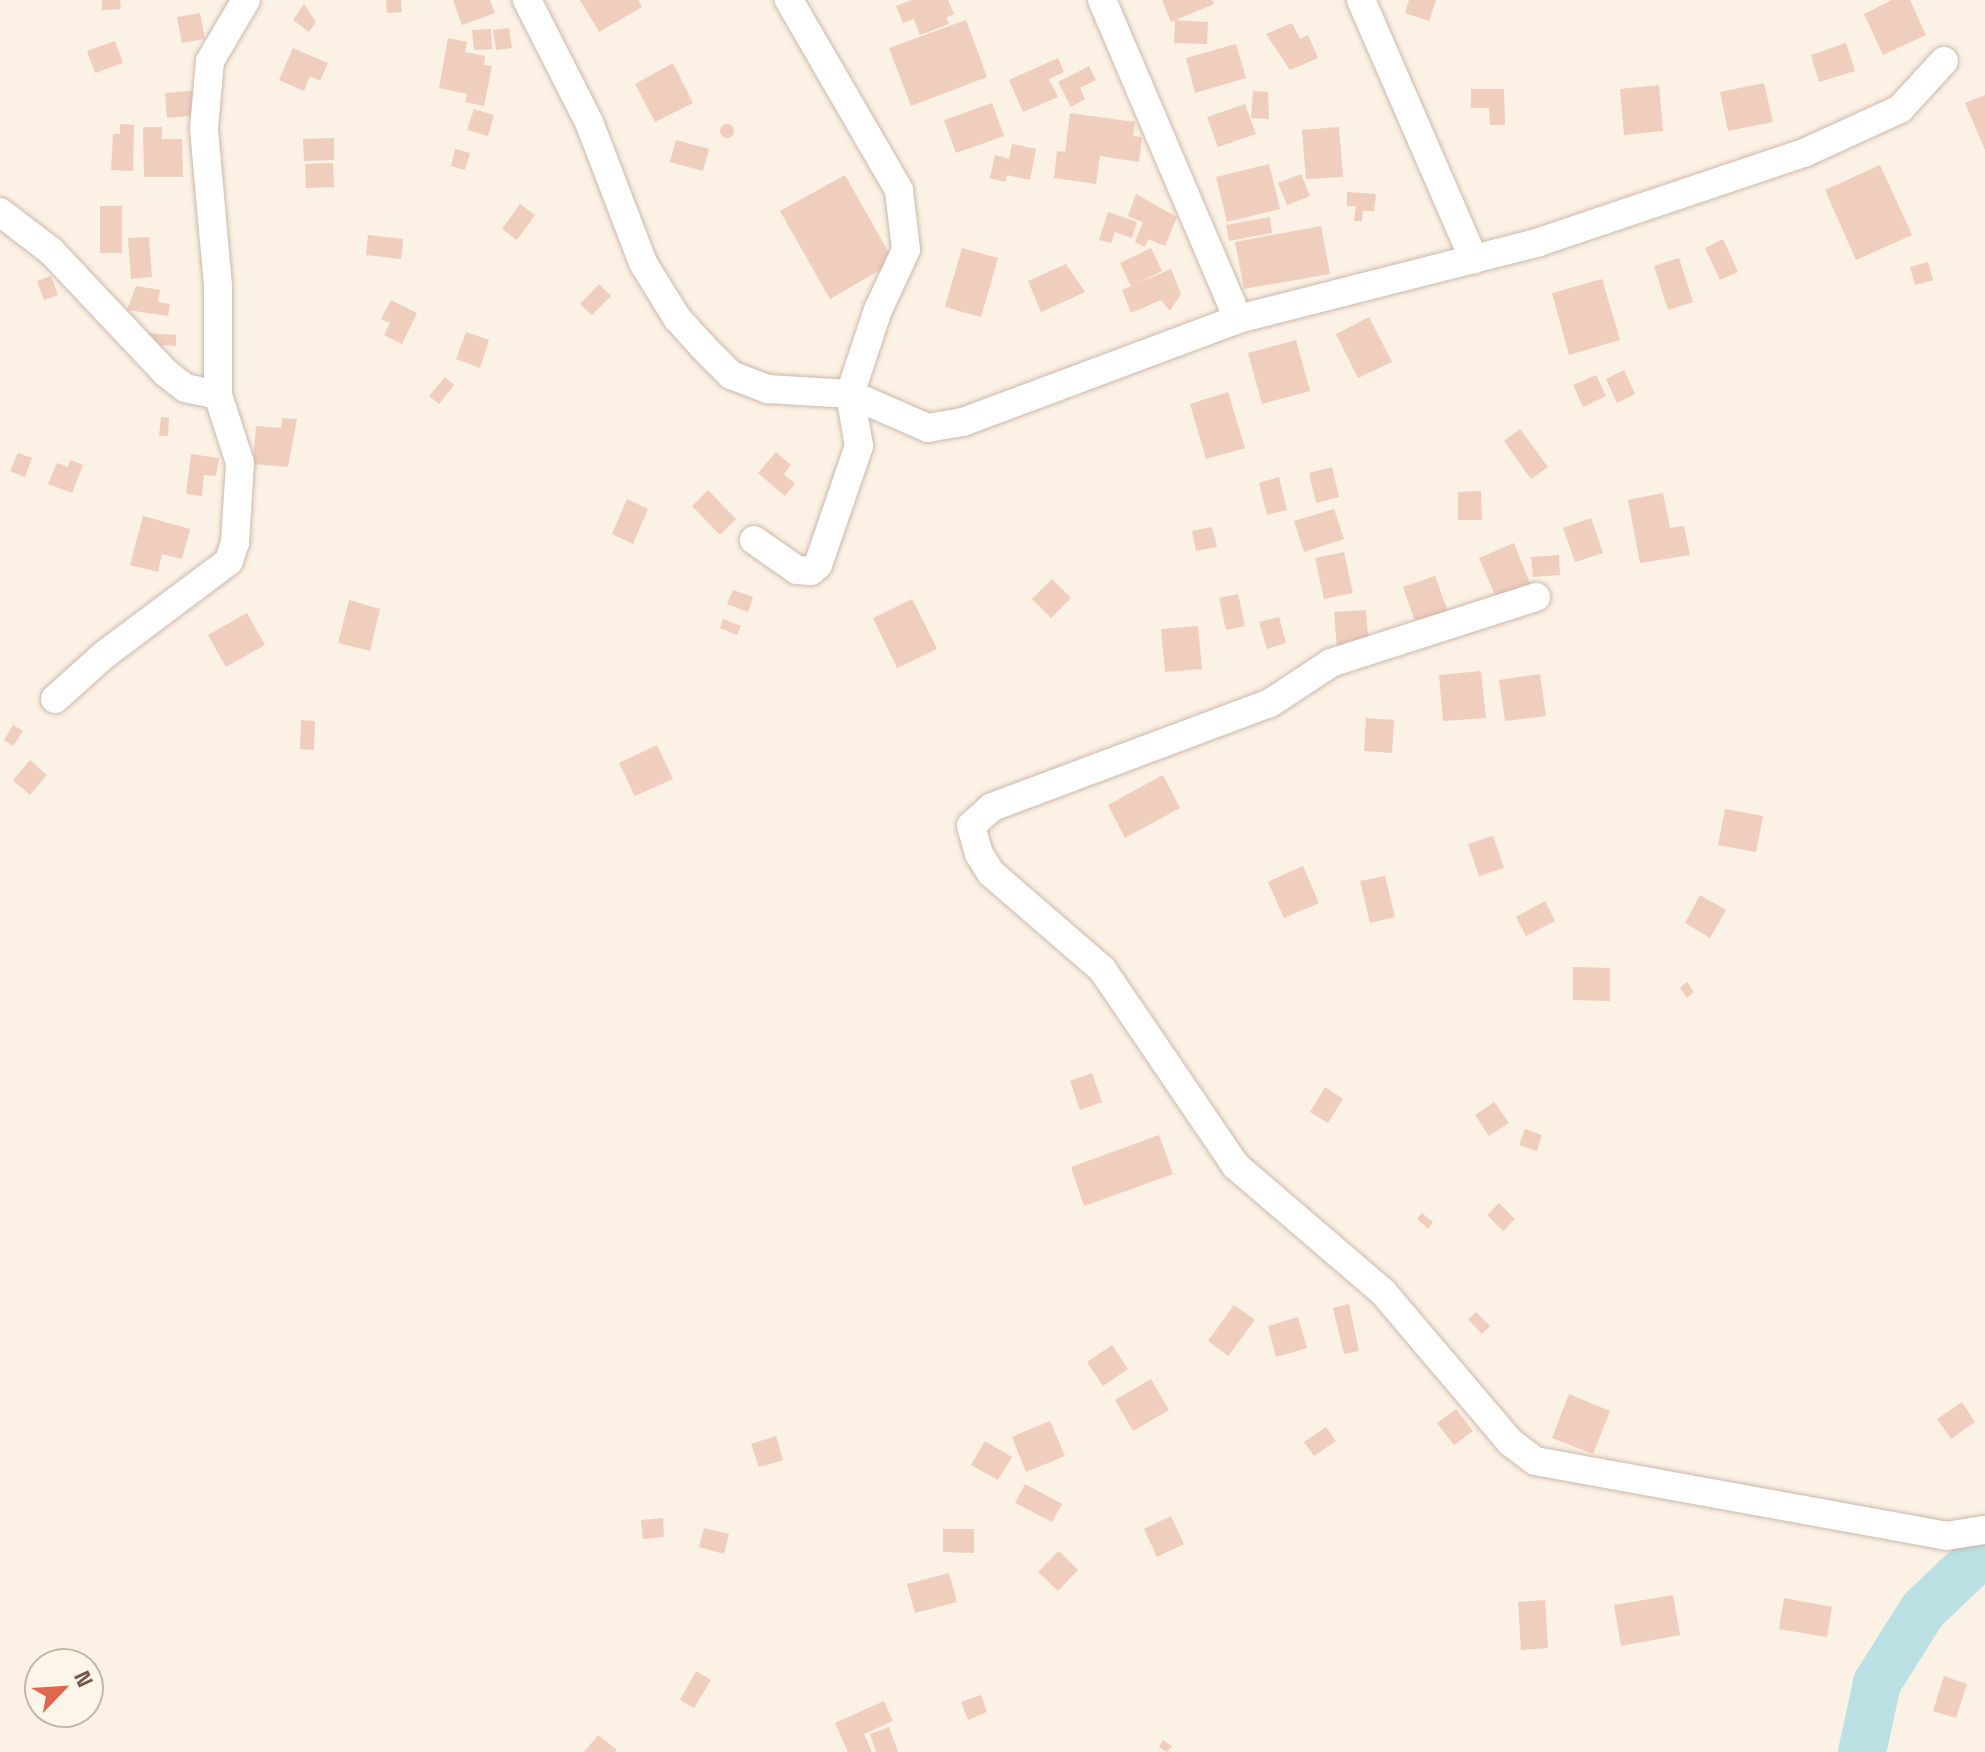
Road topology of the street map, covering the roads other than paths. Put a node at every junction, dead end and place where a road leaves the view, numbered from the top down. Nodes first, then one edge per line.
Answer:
1 (246, 0) edge
2 (527, 0) edge
3 (789, 0) edge
4 (1102, 0) edge
5 (1361, 0) edge
6 (1944, 61) dead end
7 (0, 212) edge
8 (1474, 260) junction
9 (1238, 319) junction
10 (850, 394) junction
11 (218, 395) junction
12 (754, 540) dead end
13 (1536, 597) dead end
14 (55, 699) dead end
15 (1985, 1530) edge

1 - 11 street
2 - 10 street
3 - 10 street
4 - 9 street
5 - 8 street
6 - 8 street
7 - 11 street
8 - 9 street
9 - 10 street
10 - 12 street
11 - 14 street
13 - 15 street

